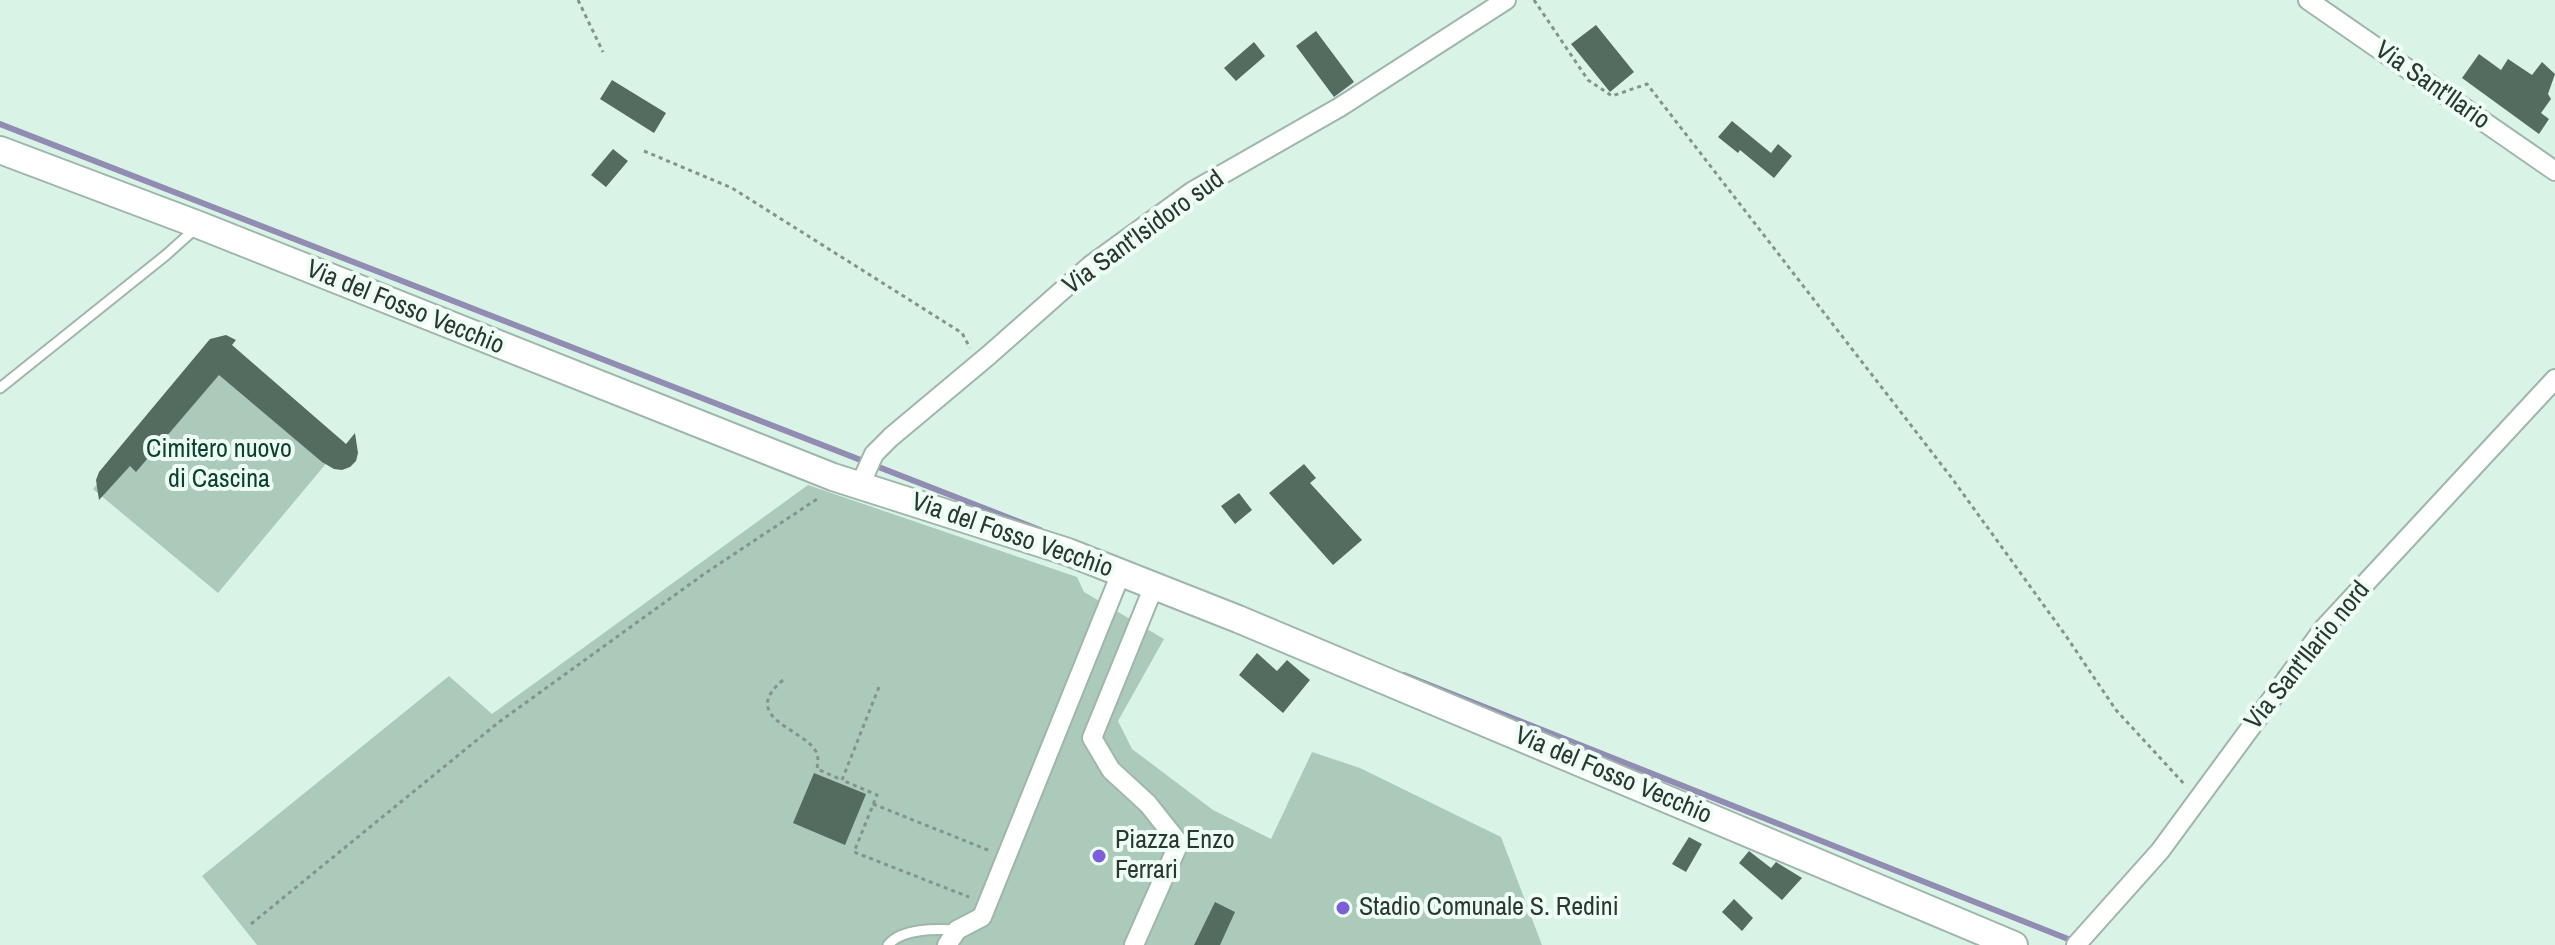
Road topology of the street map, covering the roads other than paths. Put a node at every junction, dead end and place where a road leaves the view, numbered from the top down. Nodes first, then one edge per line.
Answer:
1 (1506, 0) edge
2 (2308, 0) edge
3 (0, 150) edge
4 (2555, 171) edge
5 (199, 225) junction
6 (2555, 379) edge
7 (0, 388) edge
8 (867, 470) junction
9 (1121, 573) junction
10 (1154, 586) junction
11 (1059, 731) junction
12 (1092, 738) junction
13 (952, 938) edge
14 (888, 945) edge
15 (1134, 945) edge
16 (2014, 945) edge
17 (2076, 945) edge

1 - 8 street, Via Sant'Isidoro sud
2 - 4 street, Via Sant'Ilario
3 - 5 street, Via del Fosso Vecchio
5 - 7 lane
5 - 8 street, Via del Fosso Vecchio
6 - 17 street, Via Sant'Ilario nord
8 - 9 street, Via del Fosso Vecchio
9 - 10 street, Via del Fosso Vecchio
9 - 11 street
10 - 12 street
10 - 16 street, Via del Fosso Vecchio
11 - 12 street
11 - 13 street
12 - 15 street
13 - 14 lane

